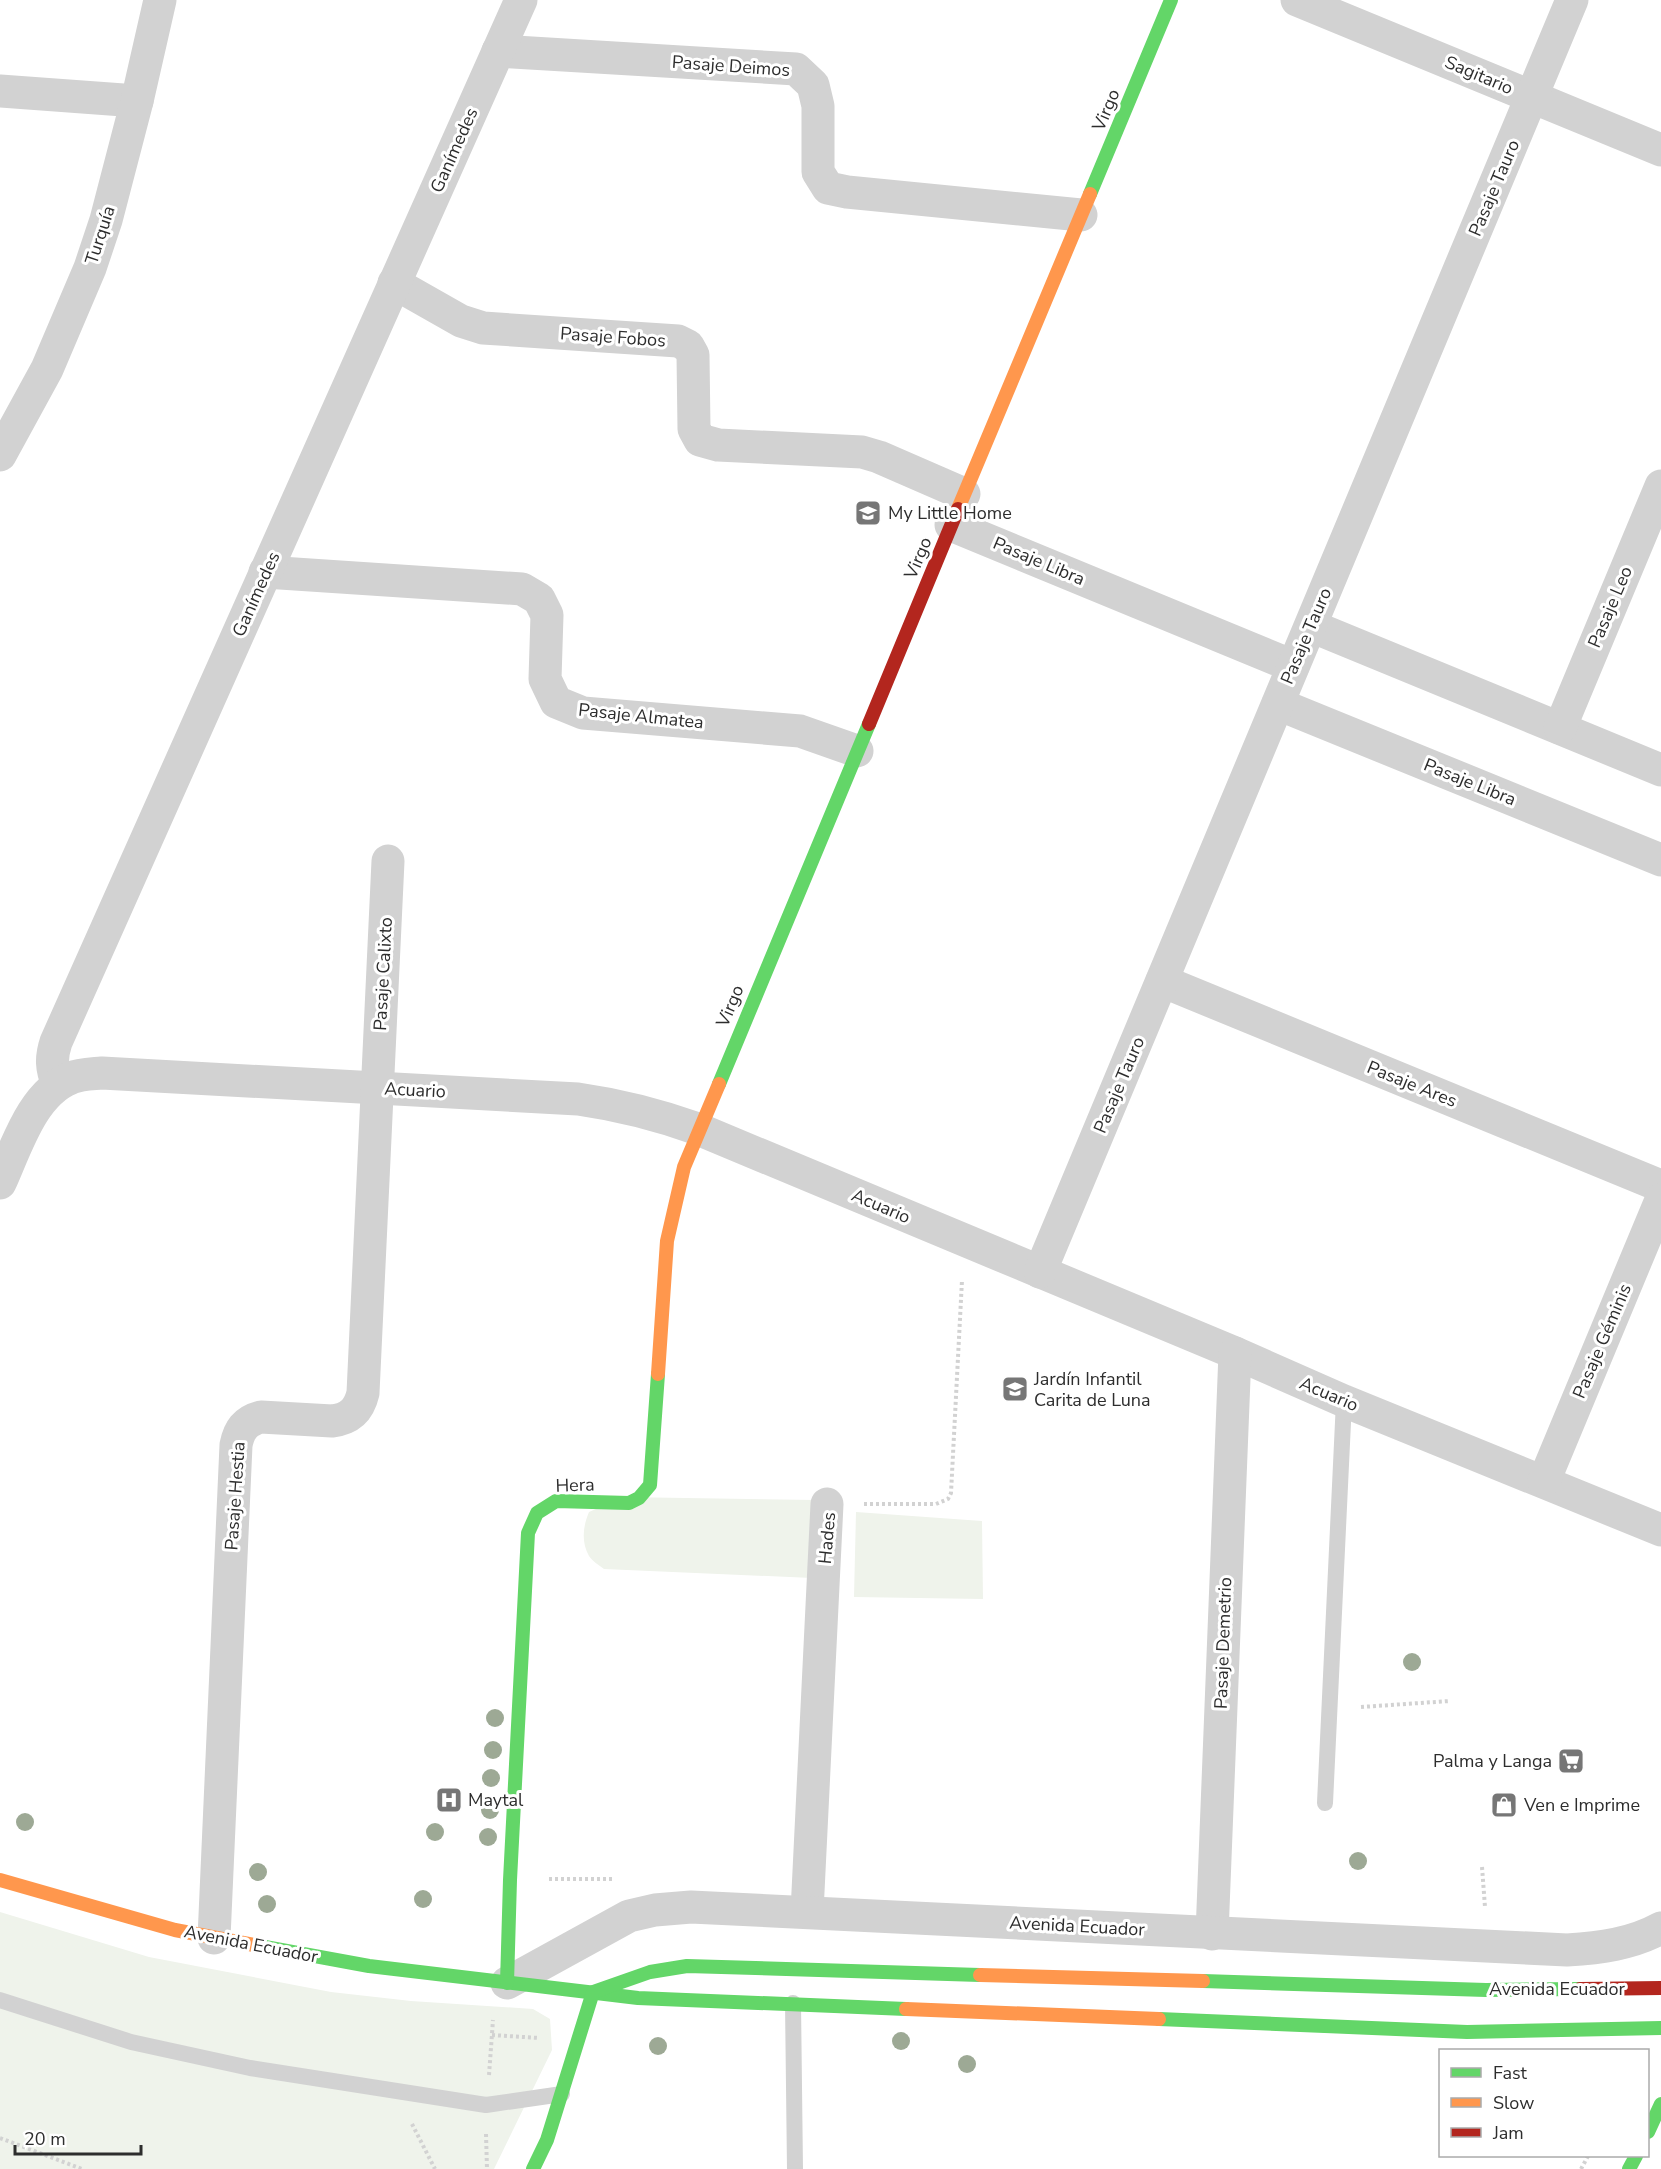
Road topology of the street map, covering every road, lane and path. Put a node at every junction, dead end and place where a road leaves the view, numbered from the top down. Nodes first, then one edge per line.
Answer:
1 (160, 0) edge
2 (521, 0) edge
3 (1171, 0) edge
4 (1297, 0) edge
5 (1572, 0) edge
6 (498, 51) junction
7 (0, 91) edge
8 (1532, 97) junction
9 (137, 101) junction
10 (1661, 150) edge
11 (1081, 215) junction
12 (394, 283) junction
13 (12, 410) edge
14 (0, 455) edge
15 (1661, 486) edge
16 (964, 494) junction
17 (951, 525) junction
18 (265, 572) junction
19 (1311, 626) junction
20 (1293, 666) junction
21 (1278, 704) junction
22 (1560, 728) junction
23 (857, 751) junction
24 (1661, 770) edge
25 (1661, 860) edge
26 (388, 861) dead end
27 (1162, 981) junction
28 (58, 1084) junction
29 (377, 1088) junction
30 (698, 1130) junction
31 (0, 1183) edge
32 (1661, 1186) edge
33 (1661, 1200) edge
34 (1040, 1272) junction
35 (963, 1278) dead end
36 (1235, 1353) junction
37 (1344, 1401) junction
38 (1544, 1481) junction
39 (827, 1504) joint
40 (1661, 1530) edge
41 (1450, 1701) dead end
42 (1329, 1708) junction
43 (1325, 1803) dead end
44 (0, 1880) edge
45 (807, 1912) junction
46 (1661, 1928) edge
47 (1212, 1934) junction
48 (214, 1938) junction
49 (507, 1983) junction
50 (1661, 1988) edge
51 (593, 1992) junction
52 (0, 2000) edge
53 (793, 2003) junction
54 (1661, 2028) edge
55 (395, 2091) junction
56 (562, 2094) junction
57 (1661, 2104) edge
58 (1649, 2128) edge
59 (0, 2138) edge
60 (82, 2169) edge
61 (435, 2169) edge
62 (533, 2169) edge
63 (795, 2169) edge

1 - 9 street, Turquía
2 - 6 street, Ganímedes
3 - 11 main road, Virgo
4 - 8 street, Sagitario
5 - 8 street, Pasaje Tauro
6 - 11 street, Pasaje Deimos
6 - 12 street, Ganímedes
7 - 9 street
8 - 10 street, Sagitario
8 - 19 street, Pasaje Tauro
9 - 13 street, Turquía
11 - 16 main road, Virgo
12 - 16 street, Pasaje Fobos
12 - 18 street, Ganímedes
13 - 14 street, Turquía
15 - 22 street, Pasaje Leo
16 - 17 main road, Virgo
17 - 20 street, Pasaje Libra
17 - 23 main road, Virgo
18 - 23 street, Pasaje Almatea
18 - 28 street, Ganímedes
19 - 20 street, Pasaje Tauro
19 - 22 street
20 - 21 street, Pasaje Tauro
21 - 25 street, Pasaje Libra
21 - 27 street, Pasaje Tauro
22 - 24 street
23 - 30 main road, Virgo
26 - 29 street, Pasaje Calixto
27 - 32 street, Pasaje Ares
27 - 34 street, Pasaje Tauro
28 - 29 street, Acuario
28 - 31 street
29 - 30 street, Acuario
29 - 48 street, Pasaje Hestia
30 - 34 street, Acuario
30 - 49 main road, Hera
33 - 38 street, Pasaje Géminis
34 - 36 street, Acuario
35 - 39 path, Hades
36 - 37 street, Acuario
36 - 47 street, Pasaje Demetrio
37 - 38 street, Acuario
37 - 42 lane
38 - 40 street, Acuario
39 - 45 street, Hades
41 - 42 path
42 - 43 lane
44 - 48 main road, Avenida Ecuador
45 - 47 street, Avenida Ecuador
45 - 49 street, Avenida Ecuador
46 - 47 street, Avenida Ecuador
48 - 49 main road, Avenida Ecuador
49 - 51 main road, Avenida Ecuador
50 - 51 main road, Avenida Ecuador
51 - 53 main road, Avenida Ecuador
51 - 56 main road
52 - 55 lane
53 - 54 main road, Avenida Ecuador
53 - 63 lane
55 - 56 lane
55 - 61 path
56 - 62 main road
57 - 58 main road
59 - 60 path

